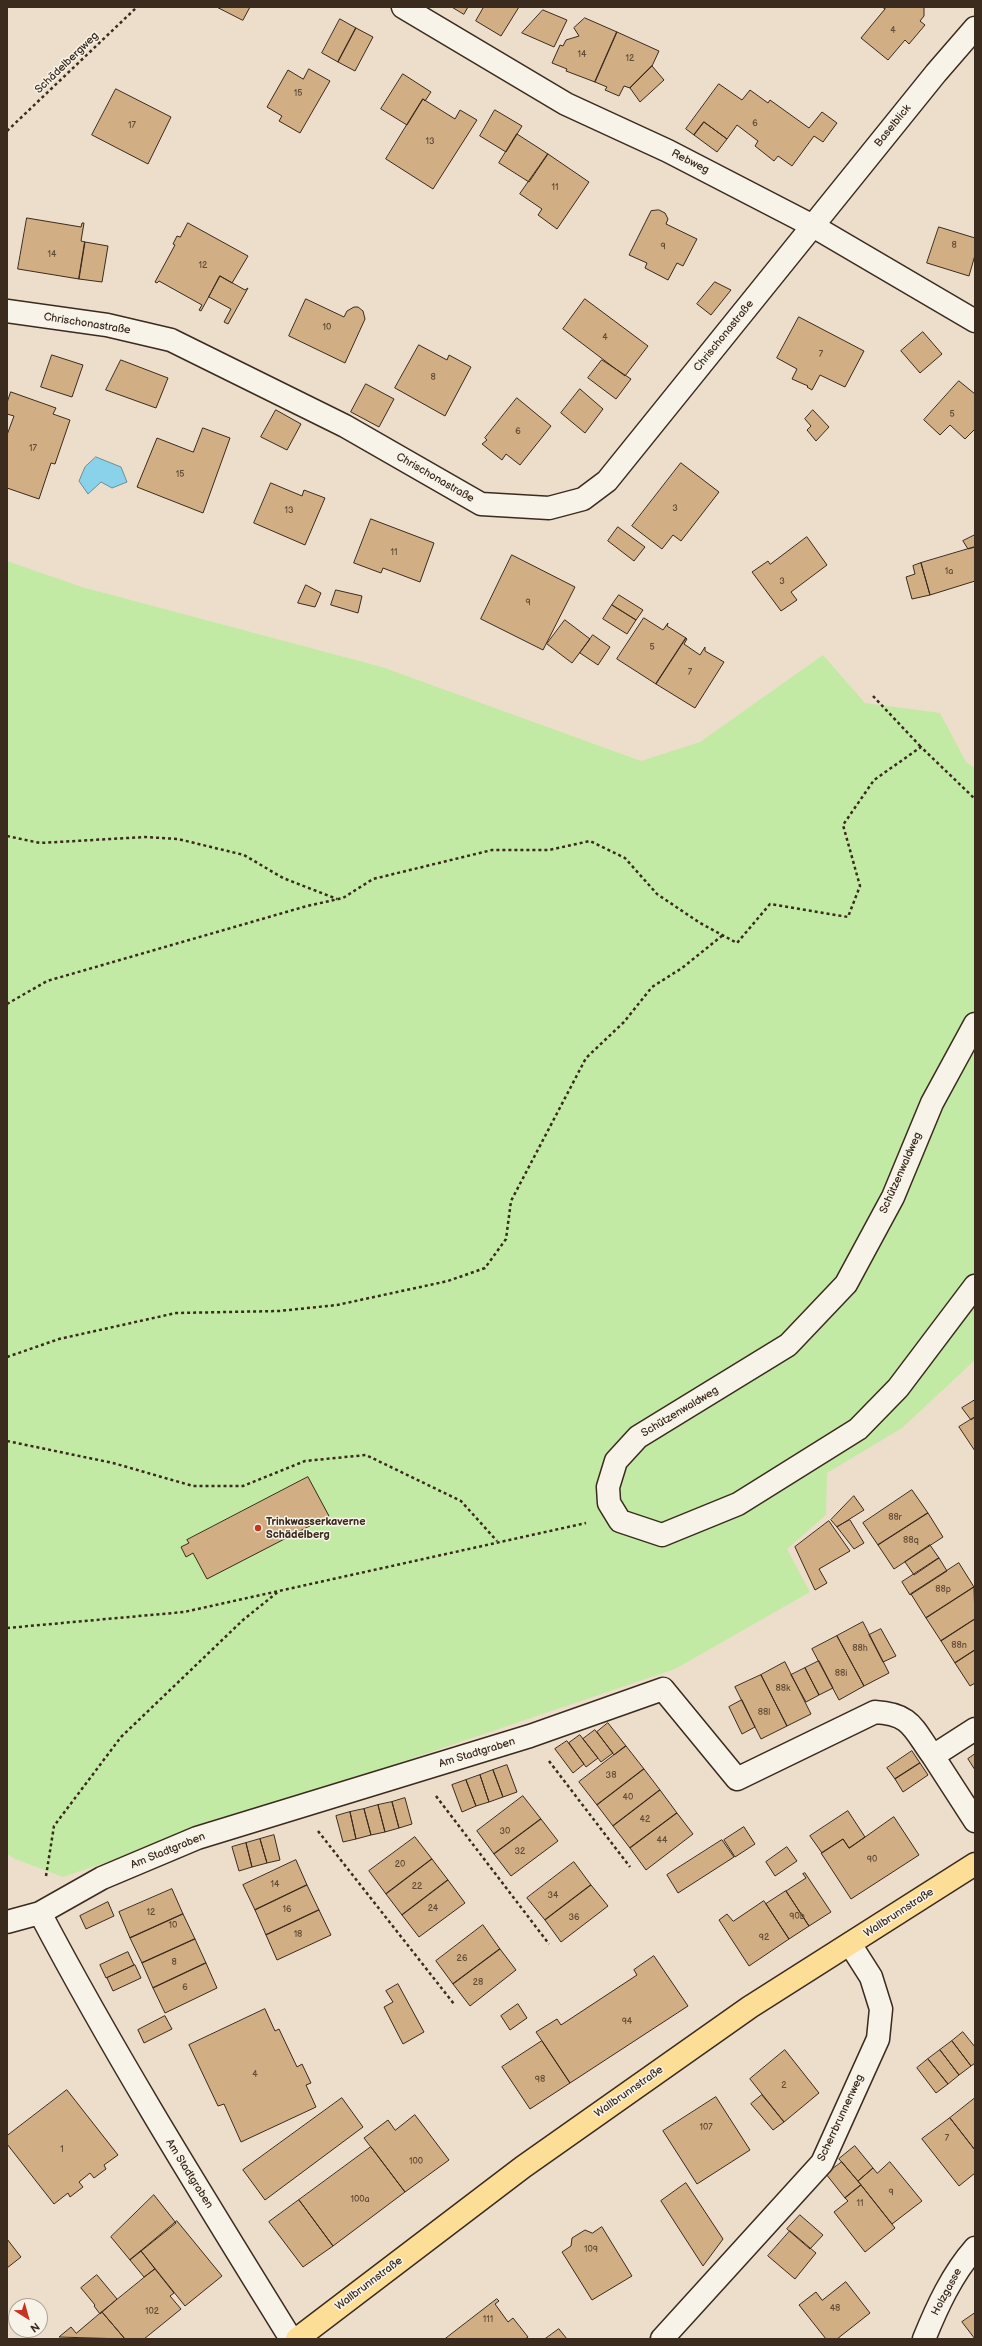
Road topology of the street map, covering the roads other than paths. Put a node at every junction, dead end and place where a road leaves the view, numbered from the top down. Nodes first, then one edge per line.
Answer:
1 (403, 7) edge
2 (975, 28) edge
3 (813, 226) junction
4 (7, 311) edge
5 (975, 321) edge
6 (975, 1024) edge
7 (975, 1286) edge
8 (975, 1729) edge
9 (933, 1756) junction
10 (975, 1821) edge
11 (975, 1864) edge
12 (40, 1913) junction
13 (7, 1922) edge
14 (850, 1944) junction
15 (975, 2248) edge
16 (291, 2339) edge
17 (297, 2339) edge
18 (662, 2339) edge
19 (924, 2339) edge

1 - 3 street, Rebweg
2 - 3 street, Baselblick
3 - 4 street, Chrischonastraße
3 - 5 street, Rebweg
6 - 7 street, Schützenwaldweg
8 - 9 street
9 - 10 street
9 - 12 street, Am Stadtgraben
11 - 14 main road, Wallbrunnstraße
12 - 13 street
12 - 16 street, Am Stadtgraben
14 - 17 main road, Wallbrunnstraße
14 - 18 street, Scherrbrunnenweg
15 - 19 street, Holzgasse

